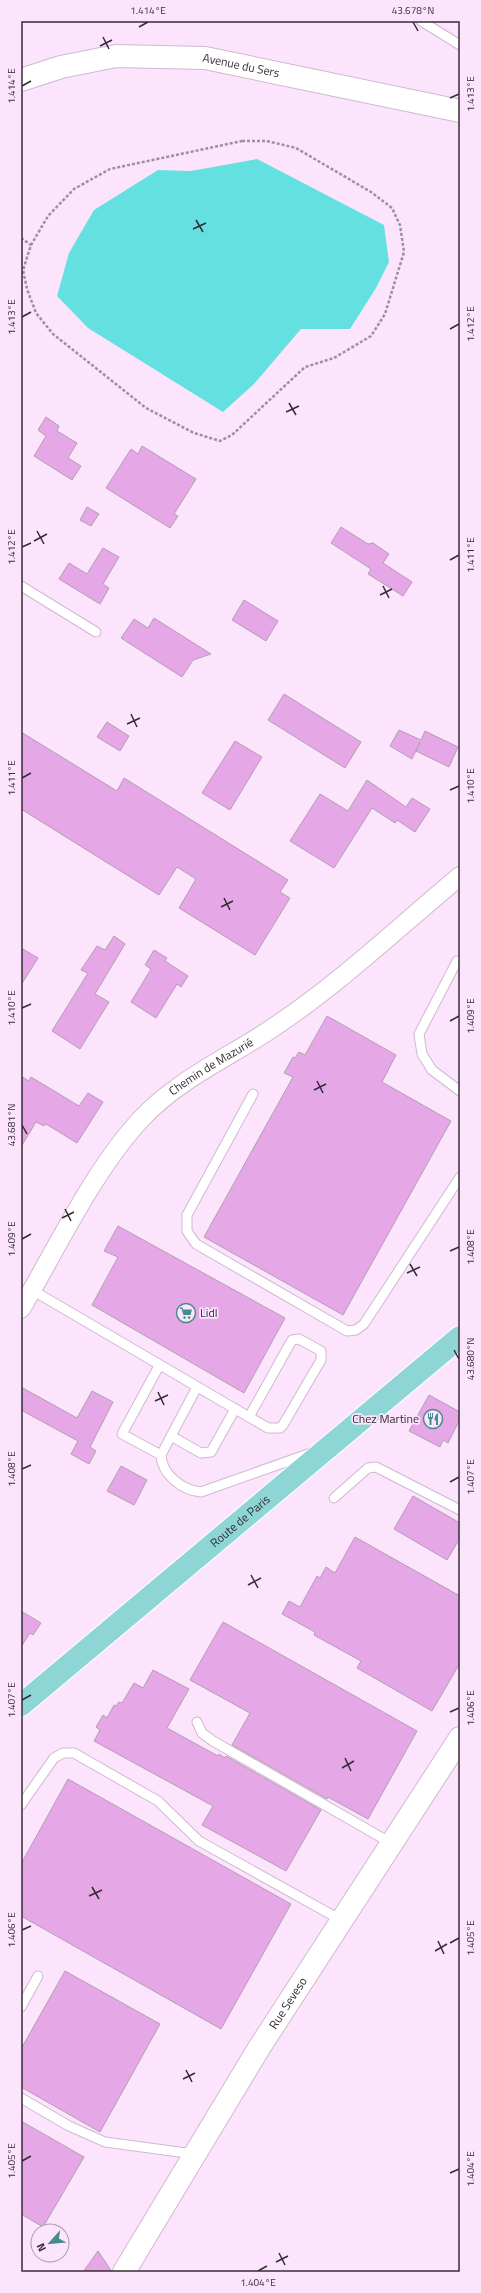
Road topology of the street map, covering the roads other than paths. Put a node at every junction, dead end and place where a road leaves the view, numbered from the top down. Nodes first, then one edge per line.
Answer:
1 (421, 21) edge
2 (460, 45) edge
3 (21, 80) edge
4 (460, 111) edge
5 (21, 586) edge
6 (96, 632) dead end
7 (460, 876) edge
8 (457, 961) dead end
9 (460, 1091) edge
10 (252, 1094) dead end
11 (460, 1177) edge
12 (32, 1290) junction
13 (21, 1309) edge
14 (460, 1337) edge
15 (159, 1366) junction
16 (196, 1387) junction
17 (235, 1409) junction
18 (248, 1417) junction
19 (171, 1436) junction
20 (329, 1448) junction
21 (161, 1455) junction
22 (334, 1498) dead end
23 (460, 1510) edge
24 (21, 1705) edge
25 (196, 1722) dead end
26 (460, 1738) edge
27 (21, 1805) edge
28 (391, 1843) junction
29 (341, 1920) junction
30 (38, 1976) dead end
31 (21, 2007) edge
32 (21, 2098) edge
33 (194, 2154) junction
34 (124, 2272) edge

1 - 2 lane
3 - 4 street, Avenue du Sers
5 - 6 lane
7 - 12 street, Chemin de Mazurié
8 - 9 lane
10 - 11 lane
12 - 13 street, Chemin de Mazurié
12 - 15 lane
14 - 20 main road, Route de Paris
15 - 16 lane
15 - 21 lane
16 - 17 lane
16 - 19 lane
17 - 18 lane
17 - 19 lane
18 - 18 lane
19 - 21 lane
20 - 21 lane
20 - 24 main road, Route de Paris
22 - 23 lane
25 - 28 lane
26 - 28 street, Rue Seveso
27 - 29 lane
28 - 29 street, Rue Seveso
29 - 33 street, Rue Seveso
30 - 31 lane
32 - 33 lane
33 - 34 street, Rue Seveso

